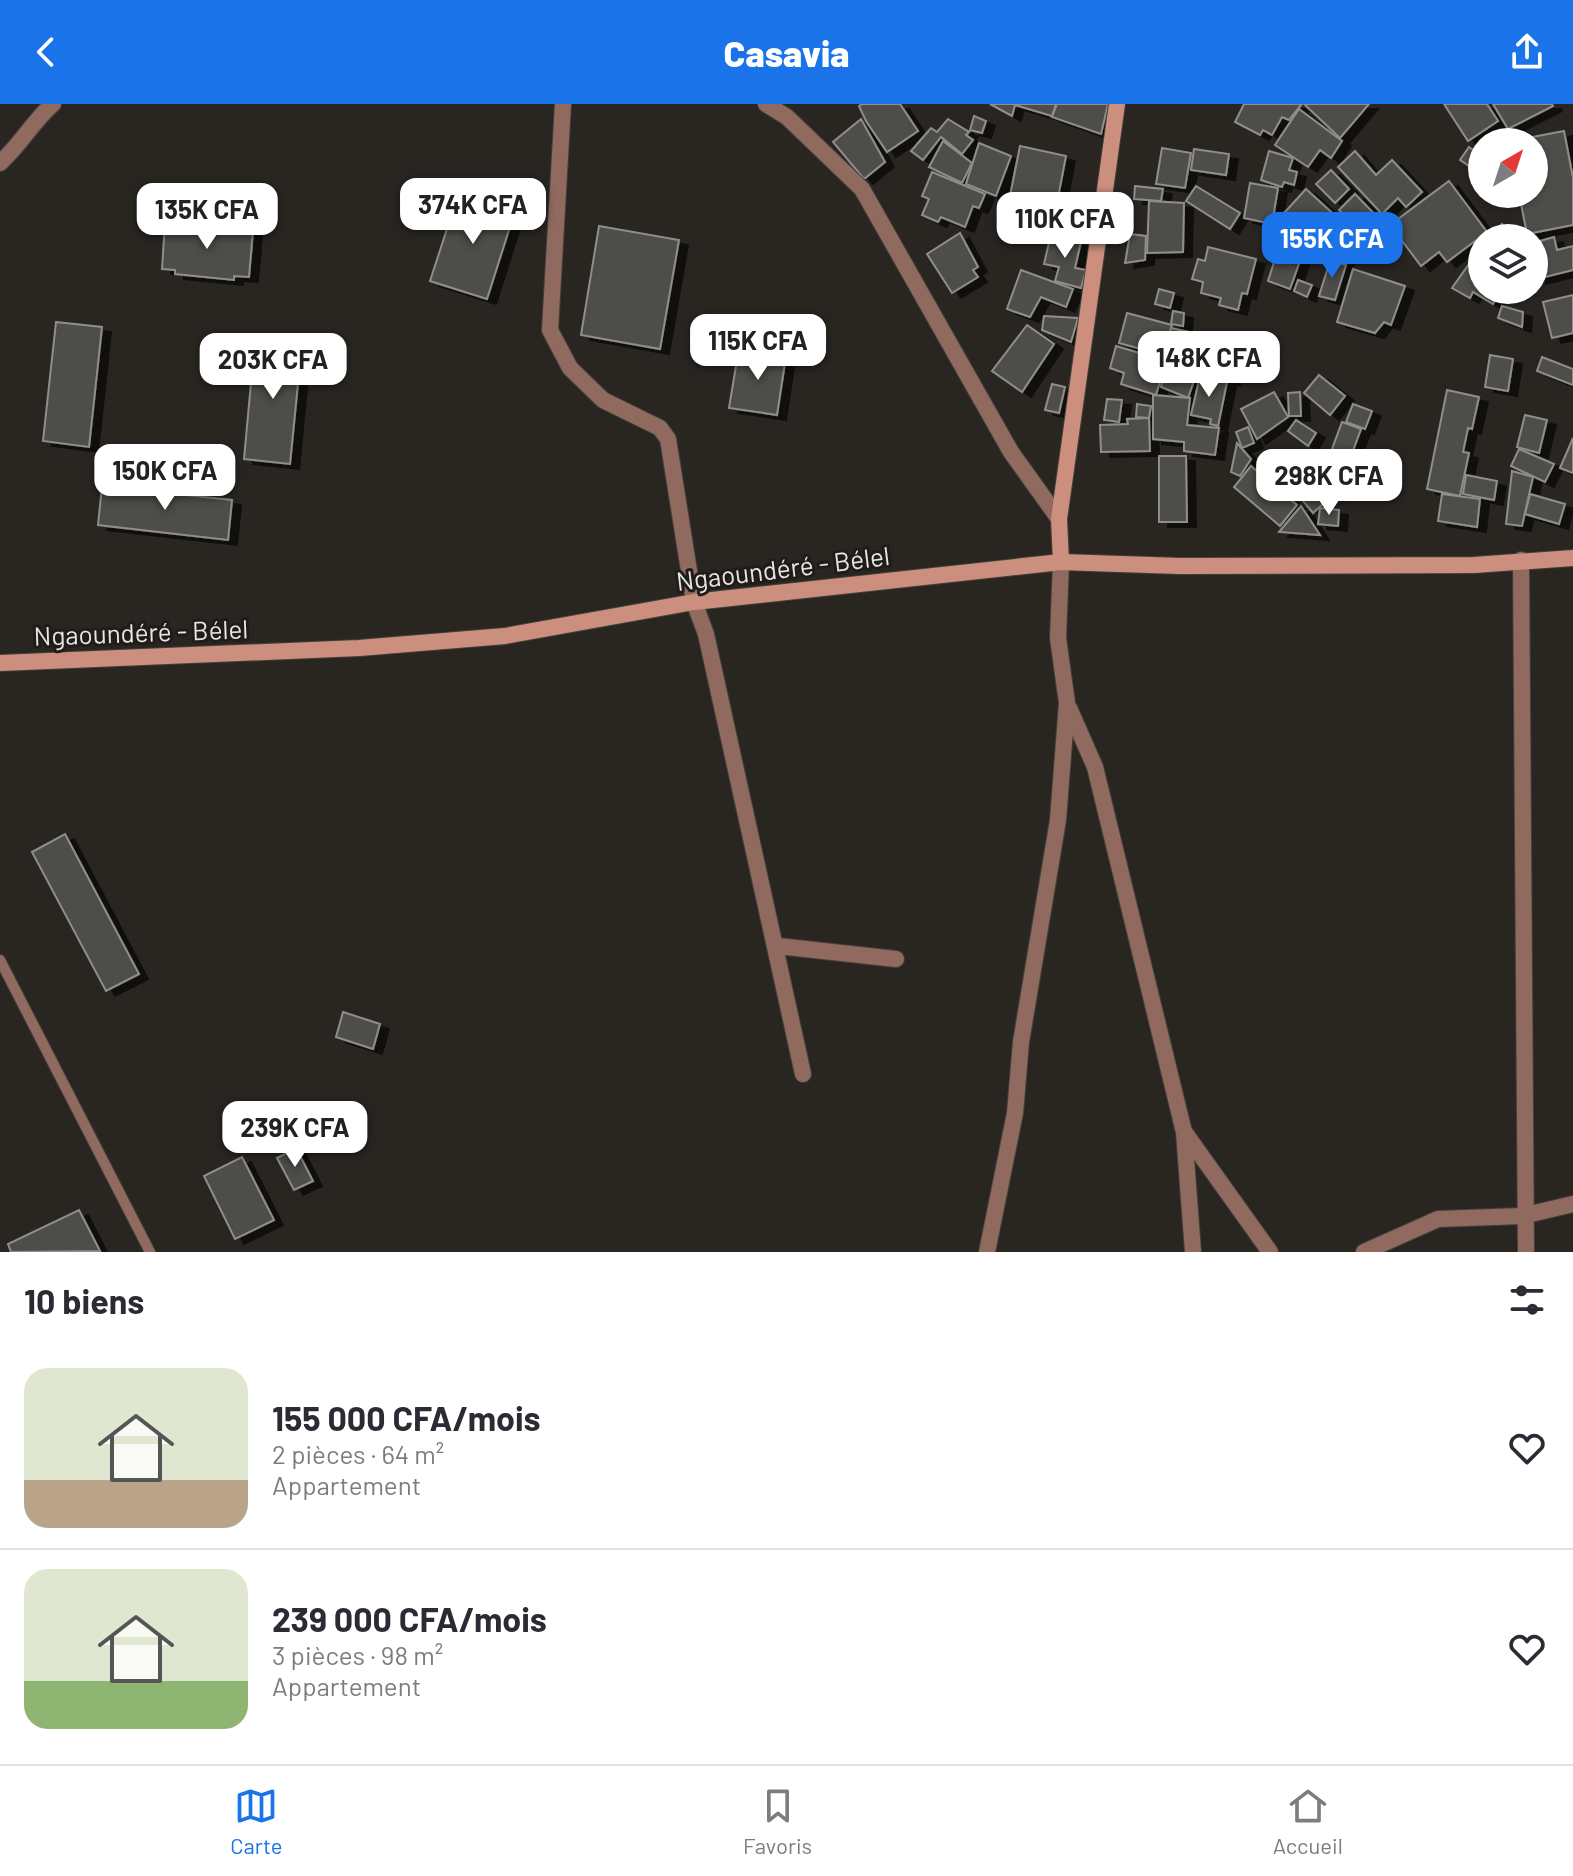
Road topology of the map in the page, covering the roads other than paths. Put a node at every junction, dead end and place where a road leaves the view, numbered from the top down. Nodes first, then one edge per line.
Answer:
1 (53, 104) edge
2 (563, 104) edge
3 (766, 104) edge
4 (1117, 104) edge
5 (0, 163) edge
6 (1059, 519) junction
7 (1570, 555) edge
8 (1521, 560) junction
9 (1061, 562) junction
10 (694, 602) junction
11 (0, 663) edge
12 (1067, 703) junction
13 (778, 946) junction
14 (896, 959) dead end
15 (0, 960) edge
16 (803, 1074) dead end
17 (1184, 1132) junction
18 (1573, 1204) edge
19 (1526, 1215) junction
20 (150, 1252) edge
21 (987, 1252) edge
22 (1193, 1252) edge
23 (1270, 1252) edge
24 (1364, 1252) edge
25 (1526, 1252) edge

1 - 5 street
2 - 10 street
3 - 6 street
4 - 6 main road
6 - 9 main road
7 - 8 main road, Ngaoundéré - Bélel
8 - 9 main road, Ngaoundéré - Bélel
8 - 19 street
9 - 10 main road, Ngaoundéré - Bélel
9 - 12 street
10 - 11 main road, Ngaoundéré - Bélel
10 - 13 street
12 - 17 street
12 - 21 street
13 - 14 street
13 - 16 street
15 - 20 lane
17 - 22 street
17 - 23 street
18 - 19 street
19 - 24 street
19 - 25 street

